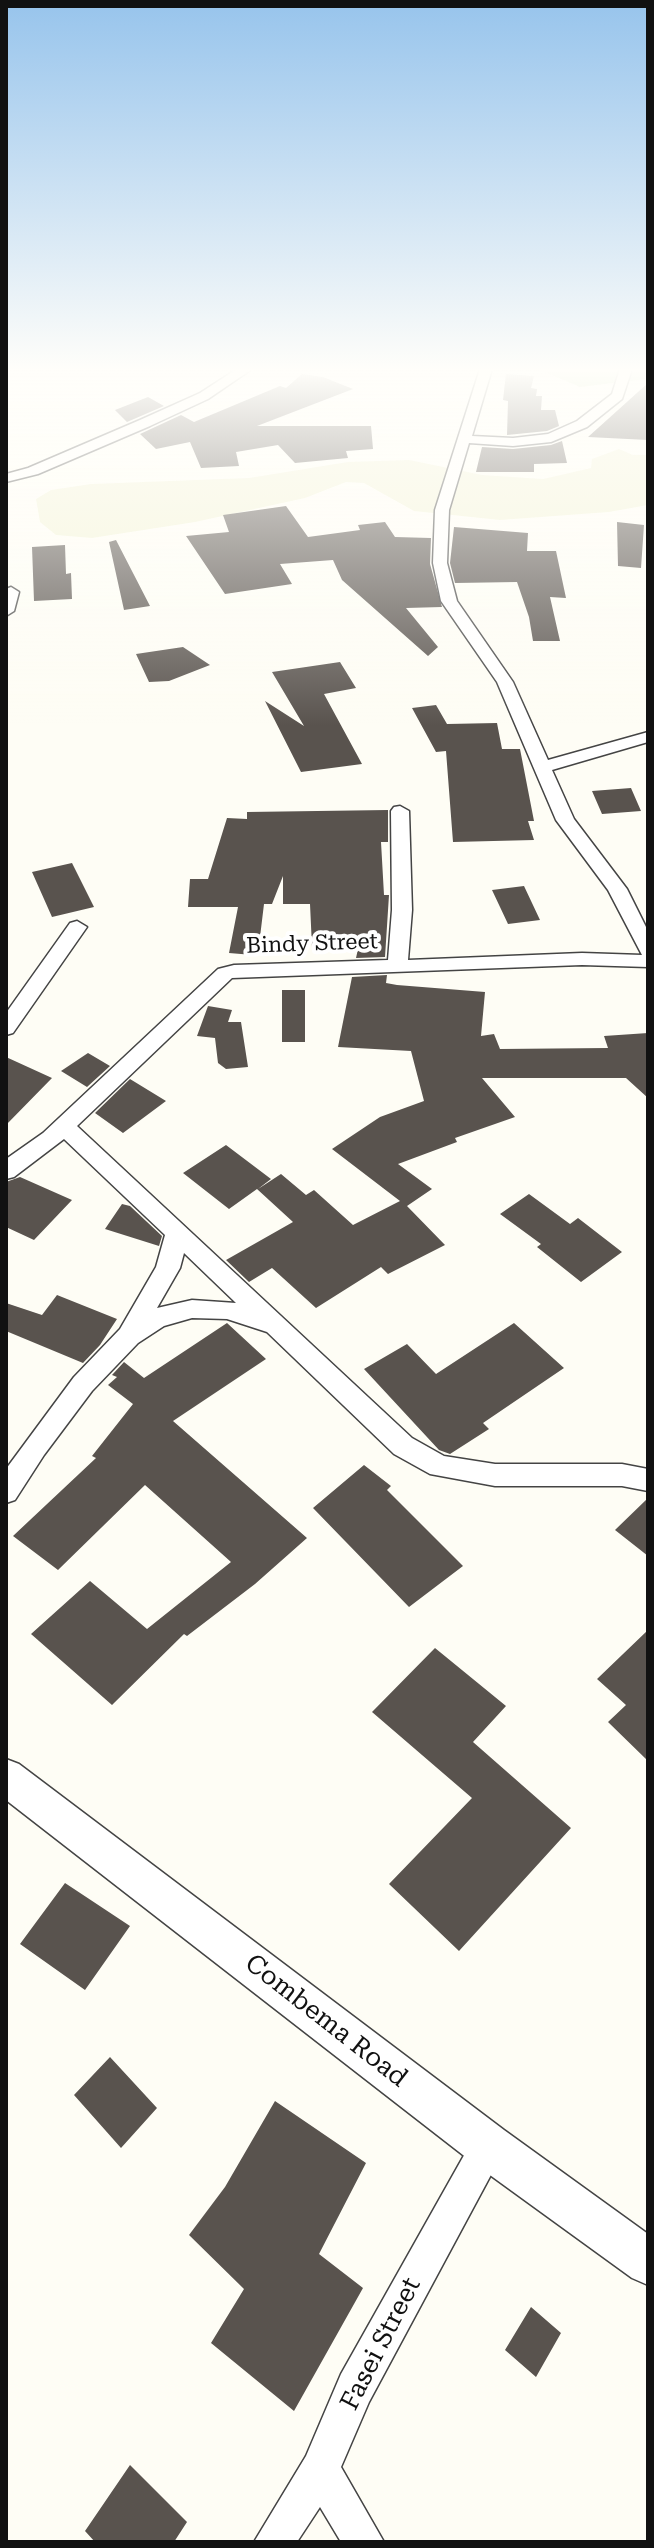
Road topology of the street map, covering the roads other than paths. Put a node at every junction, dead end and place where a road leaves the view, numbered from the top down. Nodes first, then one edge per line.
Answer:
1 (449, 488) edge
2 (11, 592) dead end
3 (6, 611) edge
4 (648, 737) edge
5 (543, 767) junction
6 (400, 811) dead end
7 (77, 927) dead end
8 (648, 950) edge
9 (648, 961) edge
10 (398, 965) junction
11 (6, 1028) edge
12 (64, 1126) junction
13 (6, 1171) edge
14 (177, 1233) junction
15 (272, 1325) junction
16 (129, 1336) junction
17 (648, 1461) edge
18 (635, 1478) edge
19 (6, 1492) edge
20 (6, 1777) edge
21 (488, 2146) junction
22 (648, 2262) edge
23 (320, 2470) junction
24 (274, 2542) edge
25 (364, 2542) edge

1 - 5 street
2 - 3 street
4 - 5 street
5 - 8 street
6 - 10 street
7 - 11 street
9 - 10 street, Bindy Street
10 - 12 street, Bindy Street
12 - 13 street, Bindy Street
12 - 14 street
14 - 15 street
14 - 16 street
15 - 16 street
15 - 18 street
16 - 19 street
17 - 18 street
20 - 21 street, Combema Road
21 - 22 street, Combema Road
21 - 23 street, Fasei Street
23 - 24 street, Fasei Street
23 - 25 street

